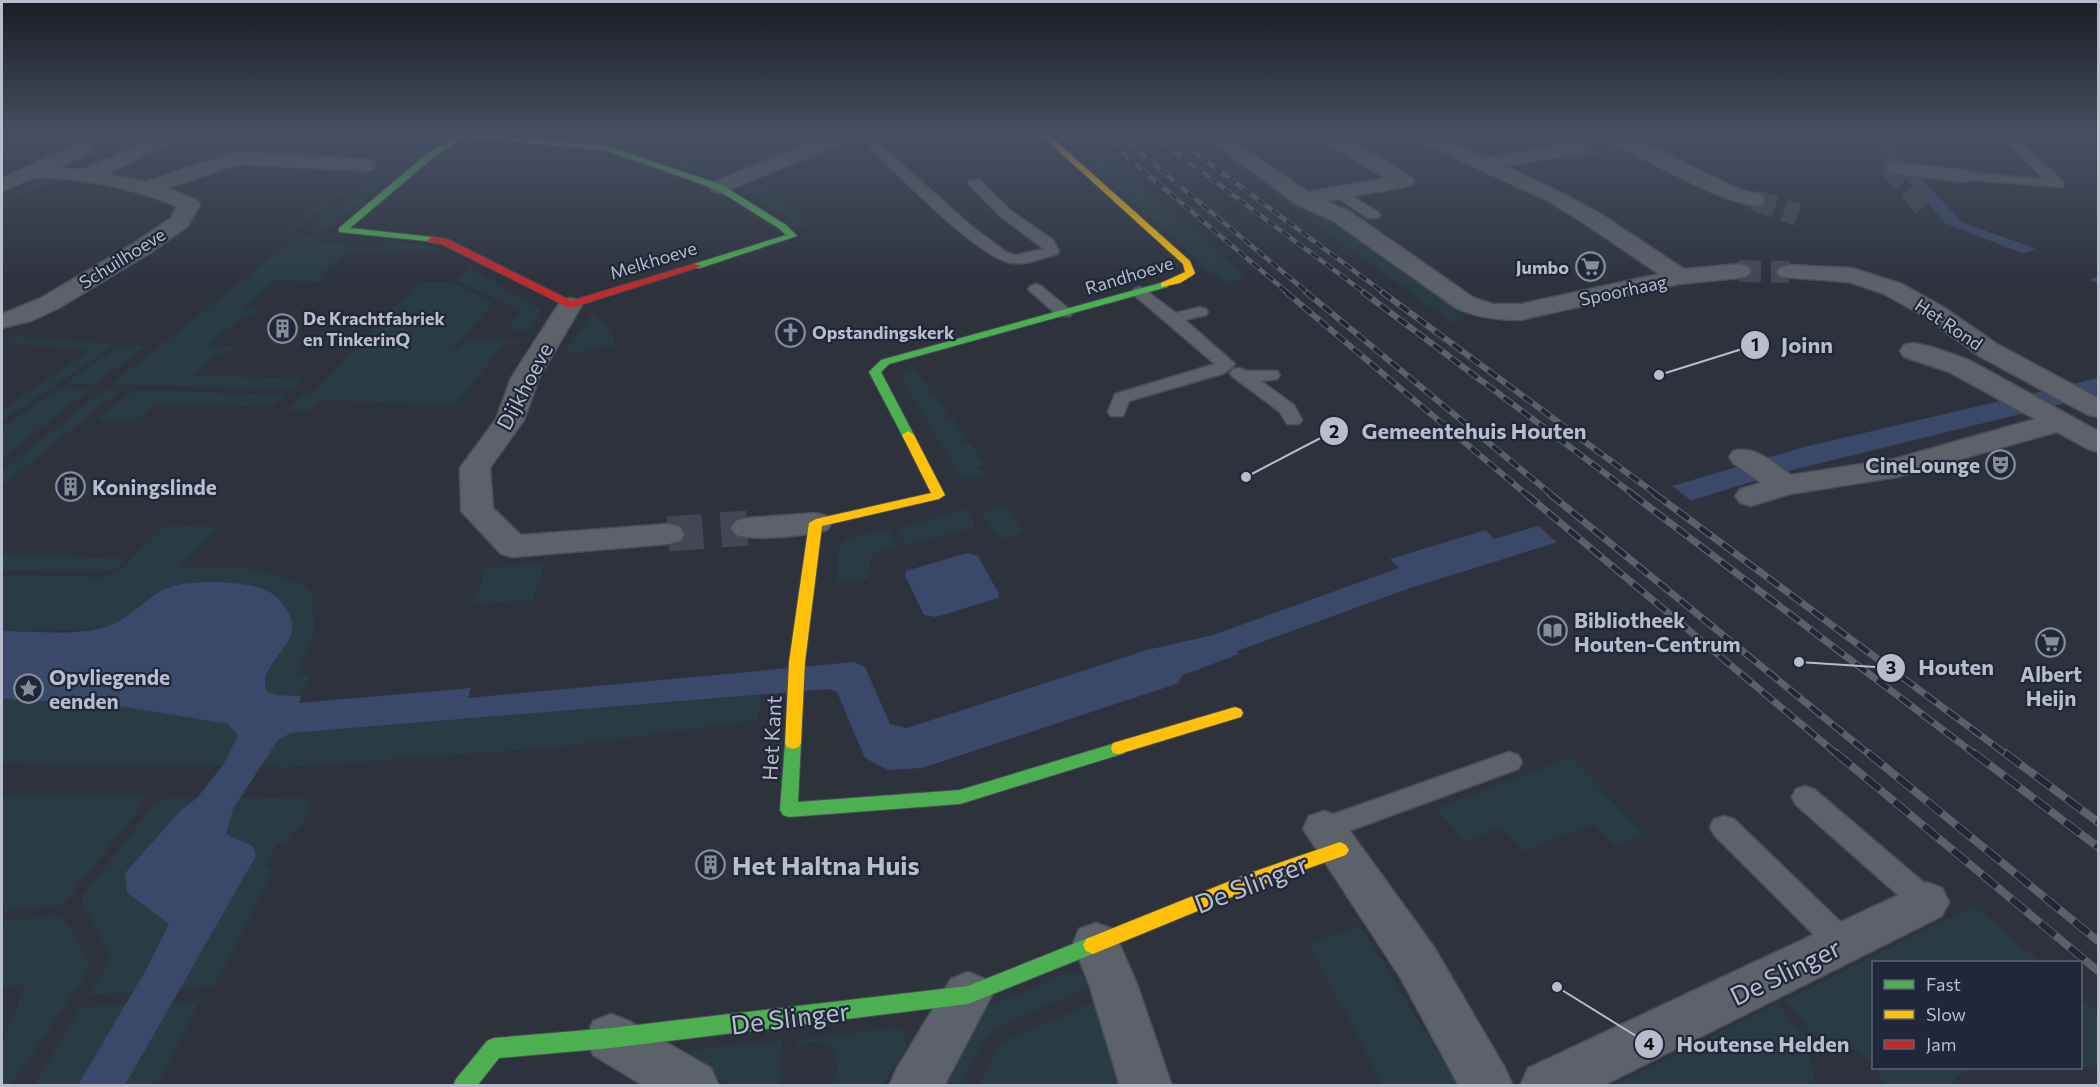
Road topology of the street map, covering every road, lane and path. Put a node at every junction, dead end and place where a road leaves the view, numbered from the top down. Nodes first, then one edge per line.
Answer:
1 (129, 186) edge
2 (153, 186) edge
3 (394, 186) edge
4 (714, 186) edge
5 (721, 186) edge
6 (918, 186) edge
7 (978, 186) edge
8 (1101, 186) edge
9 (1285, 186) edge
10 (1382, 186) edge
11 (1530, 186) edge
12 (1716, 186) edge
13 (718, 187) junction
14 (143, 189) junction
15 (1340, 193) junction
16 (1304, 199) junction
17 (1754, 200) tunnel mouth
18 (1374, 215) dead end
19 (1738, 271) tunnel mouth
20 (1789, 272) tunnel mouth
21 (1687, 280) junction
22 (1036, 289) dead end
23 (1139, 292) junction
24 (570, 305) junction
25 (1200, 312) dead end
26 (1064, 313) junction
27 (1173, 318) junction
28 (2, 321) edge
29 (1913, 356) dead end
30 (1226, 364) junction
31 (1271, 375) dead end
32 (1244, 376) junction
33 (2092, 406) edge
34 (1117, 412) dead end
35 (2050, 418) junction
36 (1293, 420) dead end
37 (2098, 443) edge
38 (1744, 457) dead end
39 (1772, 487) junction
40 (1805, 509) dead end
41 (816, 523) junction
42 (747, 528) tunnel mouth
43 (668, 534) tunnel mouth
44 (1235, 713) dead end
45 (1509, 762) dead end
46 (1806, 797) dead end
47 (1724, 826) dead end
48 (1332, 839) junction
49 (1926, 902) joint
50 (1842, 943) junction
51 (1096, 944) junction
52 (969, 995) junction
53 (611, 1038) junction
54 (464, 1086) edge
55 (693, 1086) edge
56 (915, 1086) edge
57 (1146, 1086) edge
58 (1487, 1086) edge
59 (1546, 1086) edge

1 - 14 street, Schuilhoeve
2 - 14 street
3 - 24 street, Melkhoeve
4 - 13 street, Melkhoeve
5 - 13 street
6 - 7 lane
8 - 23 street, Randhoeve
9 - 16 street, Spoorhaag
10 - 15 street
11 - 21 street, Spoorhaag
12 - 17 street
13 - 24 street, Melkhoeve
14 - 28 street, Schuilhoeve
15 - 16 street
15 - 18 lane
16 - 21 street, Spoorhaag
19 - 21 street
20 - 33 street, Het Rond
22 - 26 lane
23 - 26 street, Randhoeve
23 - 27 lane
24 - 43 street, Dijkhoeve
25 - 27 lane
26 - 41 street, Randhoeve
27 - 30 lane
29 - 35 street, Het Rond
30 - 32 lane
30 - 34 lane
31 - 32 lane
32 - 36 lane
35 - 37 street, Het Rond
35 - 39 street
38 - 39 street
39 - 40 street
41 - 42 street
41 - 44 street, Het Kant
45 - 48 lane
46 - 49 lane
47 - 50 lane
48 - 51 street, De Slinger
48 - 58 street
49 - 50 street, De Slinger
50 - 59 street, De Slinger
51 - 52 street, De Slinger
51 - 57 street
52 - 53 street, De Slinger
52 - 56 street
53 - 54 street, De Slinger
53 - 55 street

